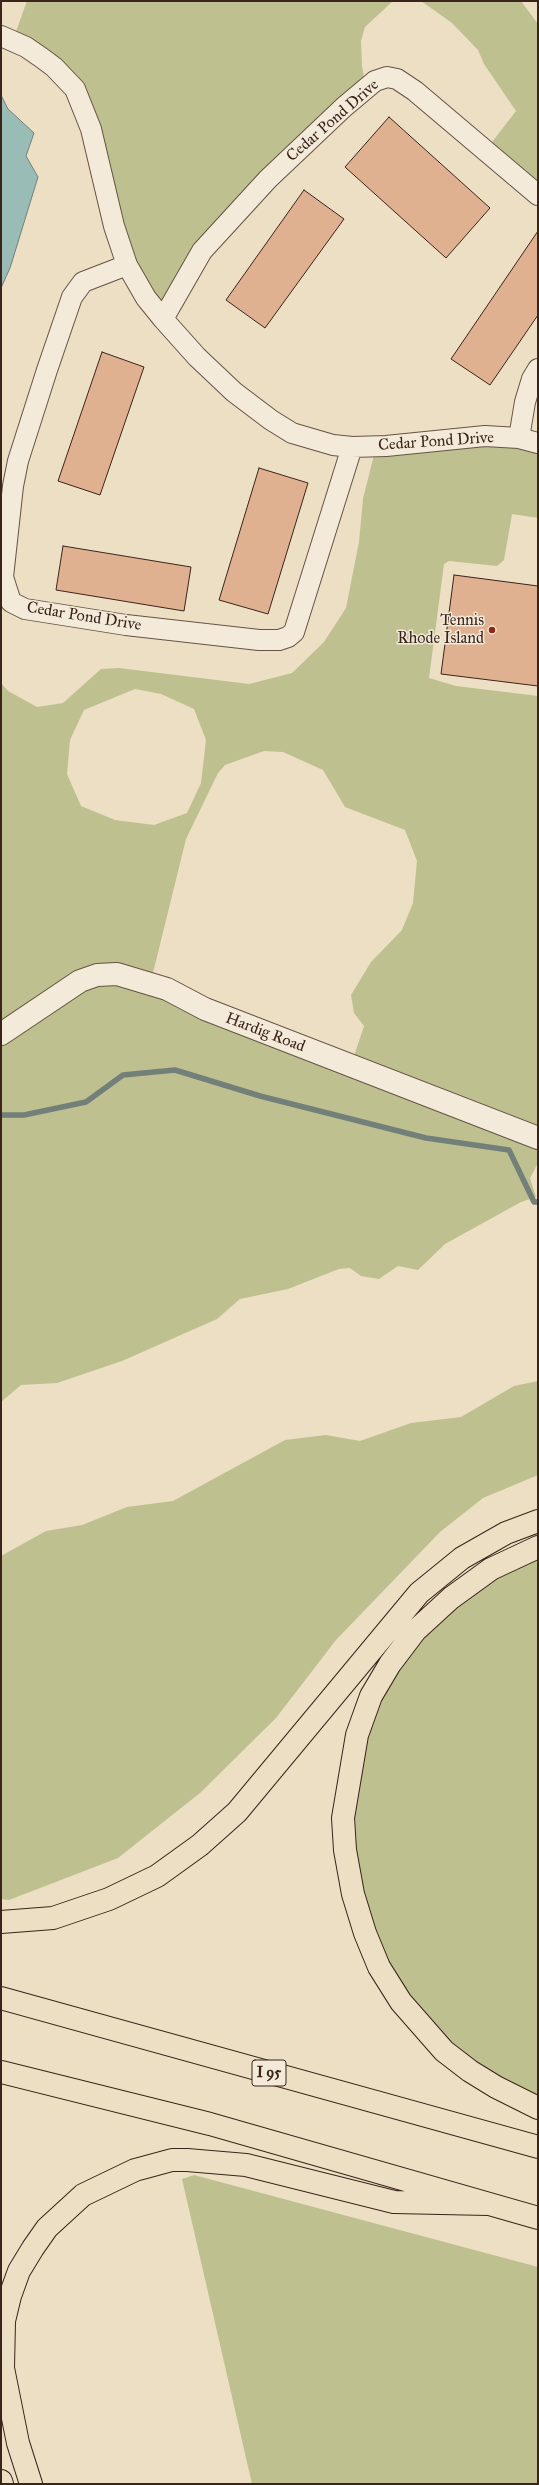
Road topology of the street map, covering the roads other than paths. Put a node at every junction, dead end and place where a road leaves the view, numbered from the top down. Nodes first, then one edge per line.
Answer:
1 (1, 36) edge
2 (538, 195) edge
3 (127, 265) junction
4 (162, 319) junction
5 (538, 369) edge
6 (519, 438) junction
7 (538, 443) edge
8 (352, 447) junction
9 (1, 1034) edge
10 (538, 1138) edge
11 (538, 1521) edge
12 (538, 1547) edge
13 (1, 1922) edge
14 (1, 1998) edge
15 (1, 2072) edge
16 (538, 2108) edge
17 (538, 2147) edge
18 (488, 2204) junction
19 (538, 2218) edge
20 (31, 2484) edge

1 - 3 street, Cedar Pond Drive
2 - 4 street, Cedar Pond Drive
3 - 4 street, Cedar Pond Drive
3 - 8 street, Cedar Pond Drive
4 - 8 street, Cedar Pond Drive
5 - 6 street
6 - 7 street, Cedar Pond Drive
6 - 8 street, Cedar Pond Drive
9 - 10 street, Hardig Road
11 - 13 highway
12 - 16 highway
14 - 17 highway, I 95
15 - 18 highway
18 - 19 highway
18 - 20 highway

